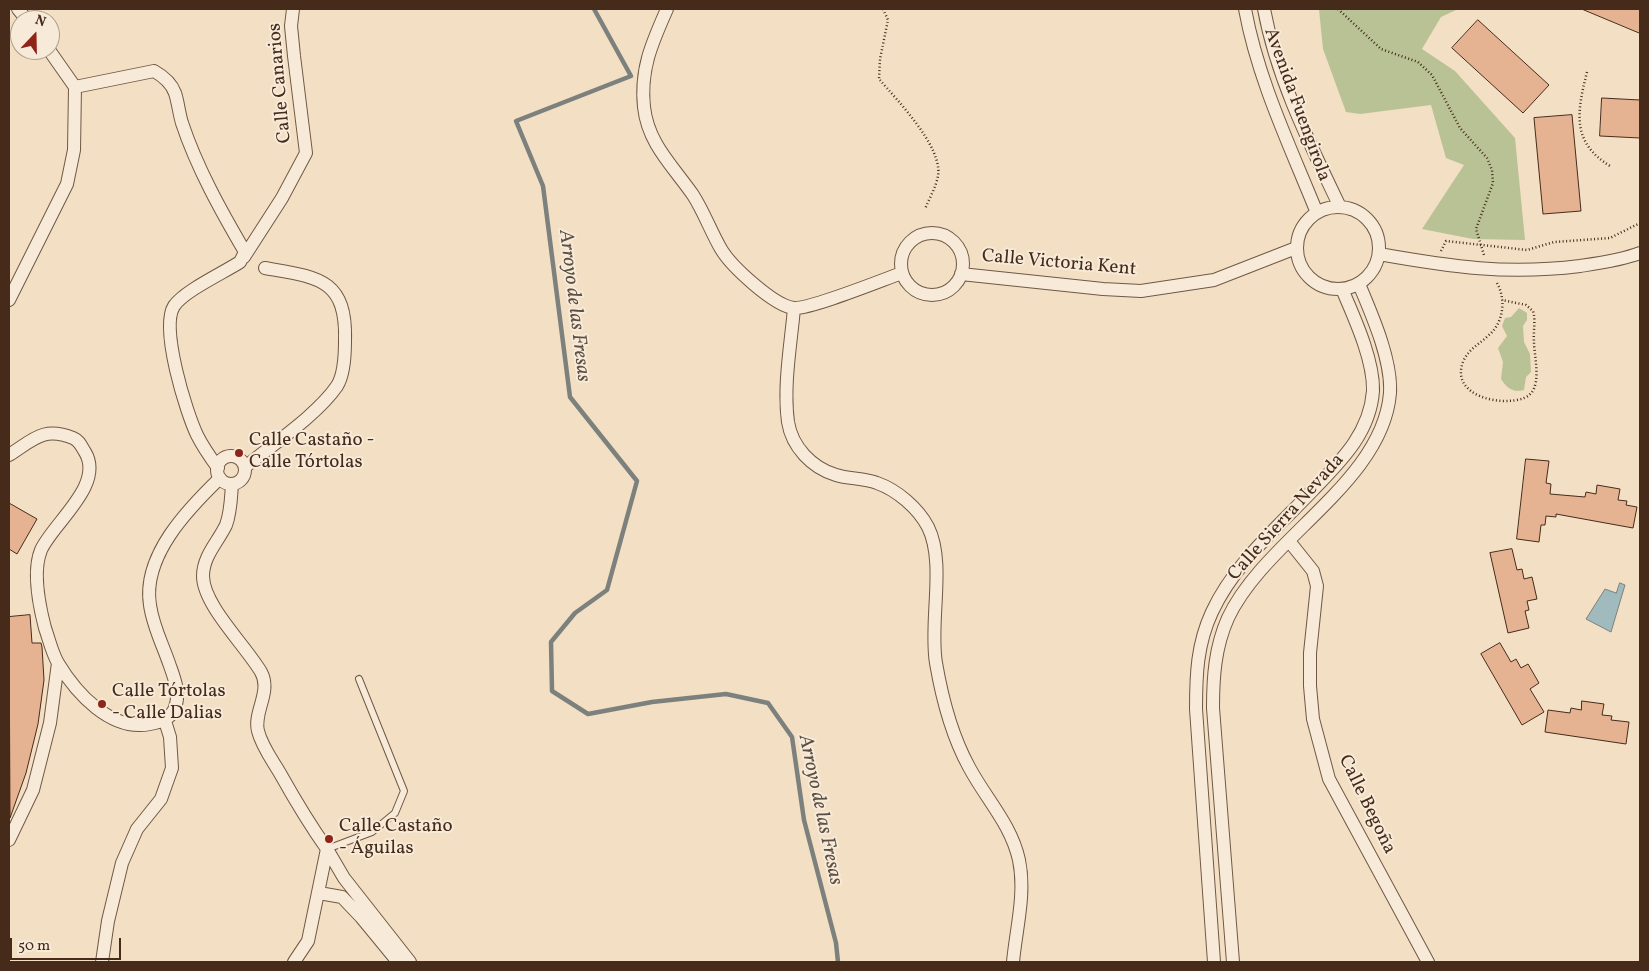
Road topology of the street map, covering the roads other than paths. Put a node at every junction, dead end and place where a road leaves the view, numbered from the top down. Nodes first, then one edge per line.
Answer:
1 (293, 9) edge
2 (666, 9) edge
3 (1244, 9) edge
4 (1264, 9) edge
5 (56, 60) edge
6 (75, 87) junction
7 (1340, 206) junction
8 (1317, 213) junction
9 (1296, 248) junction
10 (1640, 253) edge
11 (1379, 254) junction
12 (244, 257) junction
13 (265, 268) dead end
14 (902, 273) junction
15 (962, 274) junction
16 (1360, 284) junction
17 (1342, 289) junction
18 (9, 300) edge
19 (794, 308) junction
20 (9, 455) edge
21 (245, 467) junction
22 (223, 476) junction
23 (1289, 541) junction
24 (58, 663) junction
25 (359, 679) dead end
26 (165, 721) junction
27 (9, 840) edge
28 (327, 849) junction
29 (319, 893) junction
30 (102, 962) edge
31 (294, 962) edge
32 (398, 962) edge
33 (410, 962) edge
34 (1013, 962) edge
35 (1214, 962) edge
36 (1233, 962) edge
37 (1428, 962) edge

1 - 12 street, Calle Canarios
2 - 19 street
3 - 8 street, Avenida Fuengirola
4 - 7 street, Avenida Fuengirola
5 - 6 street
6 - 12 street
6 - 18 street
7 - 8 street
7 - 11 street
8 - 9 street
9 - 15 street, Calle Victoria Kent
9 - 17 street
10 - 11 street
11 - 16 street
12 - 22 street, Calle Canarios
13 - 21 street
14 - 15 street, Calle Victoria Kent
14 - 15 street, Calle Victoria Kent
14 - 19 street
16 - 17 street
16 - 23 street, Calle Sierra Nevada
17 - 35 street, Calle Sierra Nevada
19 - 34 street
20 - 24 street
21 - 22 street
21 - 22 street
22 - 26 street
22 - 28 street
23 - 36 street, Calle Sierra Nevada
23 - 37 street, Calle Begoña
24 - 26 street
24 - 27 street
25 - 28 lane
26 - 30 street
28 - 29 street
28 - 33 street
29 - 31 street
29 - 32 street

